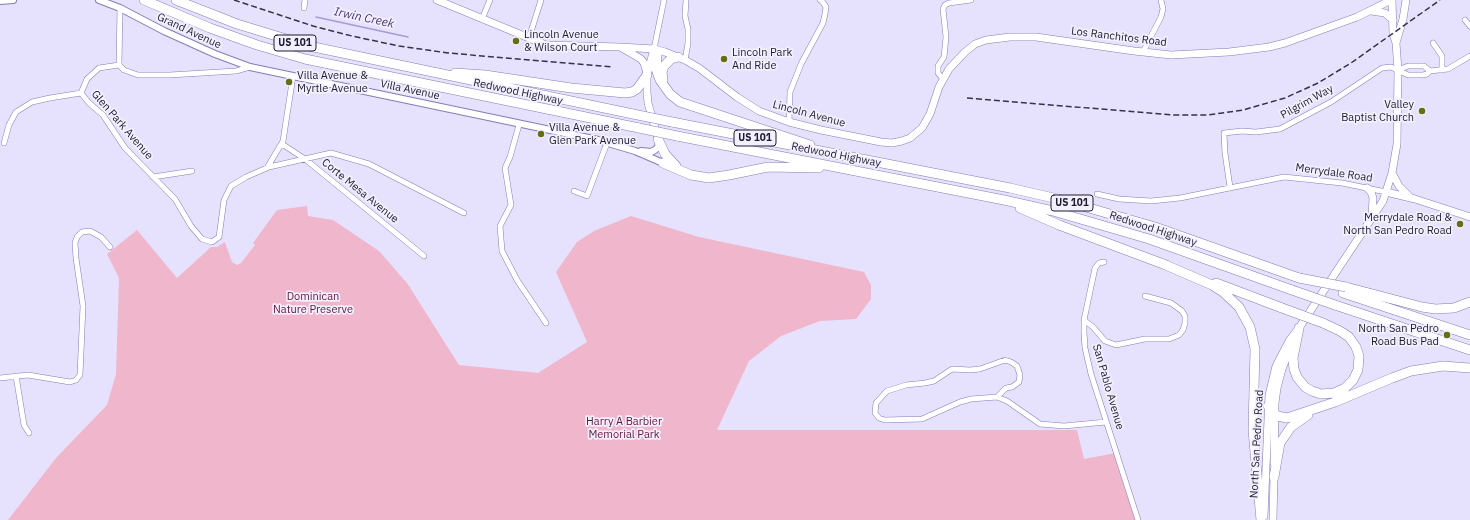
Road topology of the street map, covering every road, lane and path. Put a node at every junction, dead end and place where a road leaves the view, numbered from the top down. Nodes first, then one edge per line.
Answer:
1 (13, 0) edge
2 (99, 0) edge
3 (144, 0) edge
4 (176, 0) edge
5 (305, 0) edge
6 (436, 0) edge
7 (490, 0) edge
8 (541, 0) edge
9 (664, 0) edge
10 (686, 0) edge
11 (820, 0) edge
12 (971, 0) edge
13 (1161, 0) edge
14 (1391, 0) edge
15 (1406, 0) edge
16 (0, 1) edge
17 (120, 8) junction
18 (304, 8) dead end
19 (1371, 11) junction
20 (482, 19) junction
21 (1403, 19) junction
22 (1393, 20) junction
23 (1465, 20) dead end
24 (1470, 26) edge
25 (528, 38) junction
26 (1396, 43) junction
27 (1432, 43) dead end
28 (620, 47) junction
29 (654, 49) junction
30 (1143, 52) junction
31 (1470, 56) edge
32 (682, 59) junction
33 (119, 65) junction
34 (250, 67) junction
35 (419, 70) junction
36 (1398, 70) junction
37 (1430, 70) junction
38 (1442, 70) junction
39 (647, 75) junction
40 (293, 76) junction
41 (943, 79) junction
42 (664, 88) junction
43 (81, 93) junction
44 (935, 96) joint
45 (790, 122) junction
46 (519, 125) junction
47 (658, 139) junction
48 (4, 143) dead end
49 (607, 143) junction
50 (282, 144) junction
51 (635, 151) junction
52 (838, 155) junction
53 (305, 159) junction
54 (663, 163) joint
55 (266, 168) junction
56 (845, 169) junction
57 (192, 171) dead end
58 (682, 172) junction
59 (1392, 173) junction
60 (153, 177) junction
61 (1230, 187) junction
62 (1367, 188) junction
63 (574, 191) dead end
64 (1386, 192) junction
65 (1097, 194) dead end
66 (1411, 198) junction
67 (1004, 200) junction
68 (464, 213) dead end
69 (1470, 217) edge
70 (1371, 219) junction
71 (110, 247) dead end
72 (424, 256) dead end
73 (1104, 262) dead end
74 (1161, 263) junction
75 (1345, 290) junction
76 (1145, 296) dead end
77 (1470, 302) edge
78 (1084, 320) junction
79 (546, 323) dead end
80 (1299, 328) junction
81 (1470, 335) edge
82 (1470, 350) edge
83 (1470, 368) edge
84 (16, 376) junction
85 (0, 378) edge
86 (997, 397) junction
87 (1341, 400) junction
88 (1268, 406) junction
89 (1275, 415) junction
90 (1106, 422) junction
91 (29, 433) dead end
92 (1274, 477) junction
93 (1138, 520) edge
94 (1263, 520) edge
95 (1273, 520) edge

1 - 16 street
2 - 17 street, Grand Avenue
3 - 56 highway, Redwood Highway / US 101, bridge
4 - 35 highway, Redwood Highway / US 101
5 - 18 street
6 - 20 main road, Lincoln Avenue
7 - 20 street
8 - 25 street
9 - 29 street
10 - 32 street
11 - 45 street
12 - 41 street
13 - 30 street
14 - 19 main road, Los Ranchitos Road
14 - 21 main road
14 - 22 main road, North San Pedro Road
15 - 21 main road, North San Pedro Road
17 - 33 street
17 - 34 street, Grand Avenue
19 - 22 main road
19 - 30 main road, Los Ranchitos Road
20 - 25 main road, Lincoln Avenue
21 - 26 main road, North San Pedro Road
22 - 26 main road, North San Pedro Road
23 - 24 street
25 - 28 main road, Lincoln Avenue
26 - 36 main road, North San Pedro Road
27 - 38 street
28 - 29 main road, Lincoln Avenue
28 - 39 main road
29 - 32 main road, Lincoln Avenue
29 - 39 main road
29 - 42 highway
30 - 41 main road, Los Ranchitos Road
31 - 38 street
32 - 42 highway
32 - 45 main road, Lincoln Avenue
33 - 34 street, Villa Avenue
33 - 43 street, Glen Park Avenue
34 - 40 street, Villa Avenue
35 - 39 highway
35 - 52 highway, Redwood Highway / US 101, bridge
36 - 37 street
36 - 37 street
36 - 59 main road, North San Pedro Road
36 - 61 street, Pilgrim Way
37 - 38 street
39 - 47 main road
40 - 46 street, Villa Avenue
40 - 50 street
41 - 44 main road, Los Ranchitos Road
42 - 52 highway
43 - 48 street
43 - 60 street, Glen Park Avenue
44 - 45 main road, Lincoln Avenue
46 - 49 street, Villa Avenue
46 - 79 street
47 - 51 street, Villa Avenue
47 - 58 highway
49 - 51 street, Villa Avenue
49 - 63 street
50 - 53 street, Corte Mesa Avenue
50 - 55 street
51 - 54 street, Villa Avenue
52 - 75 highway, Redwood Highway / US 101, bridge
53 - 55 street, Glen Park Avenue
53 - 68 street, Glen Park Avenue
53 - 72 street, Corte Mesa Avenue
54 - 58 highway
55 - 60 street, Glen Park Avenue
56 - 58 highway
56 - 67 highway, Redwood Highway / US 101
57 - 60 street
59 - 64 main road, North San Pedro Road
59 - 66 main road
61 - 62 street, Merrydale Road
61 - 65 street, Merrydale Road
62 - 64 street, Merrydale Road
62 - 70 main road
64 - 66 main road, Merrydale Road
64 - 70 main road, North San Pedro Road
66 - 69 main road, Merrydale Road
67 - 74 highway
67 - 82 highway, Redwood Highway / US 101, bridge
70 - 80 main road, North San Pedro Road
71 - 84 street
73 - 78 street, San Pablo Avenue
74 - 80 highway, bridge
74 - 94 highway
75 - 77 highway
75 - 81 highway
76 - 78 street
78 - 90 street, San Pablo Avenue
80 - 88 main road, North San Pedro Road
80 - 89 main road, North San Pedro Road
83 - 87 highway
84 - 85 street
84 - 91 street
86 - 86 street
86 - 90 street
87 - 89 highway
87 - 92 highway
88 - 89 highway
88 - 94 main road, North San Pedro Road
89 - 92 main road, North San Pedro Road
90 - 93 street, San Pablo Avenue
92 - 95 main road, North San Pedro Road

